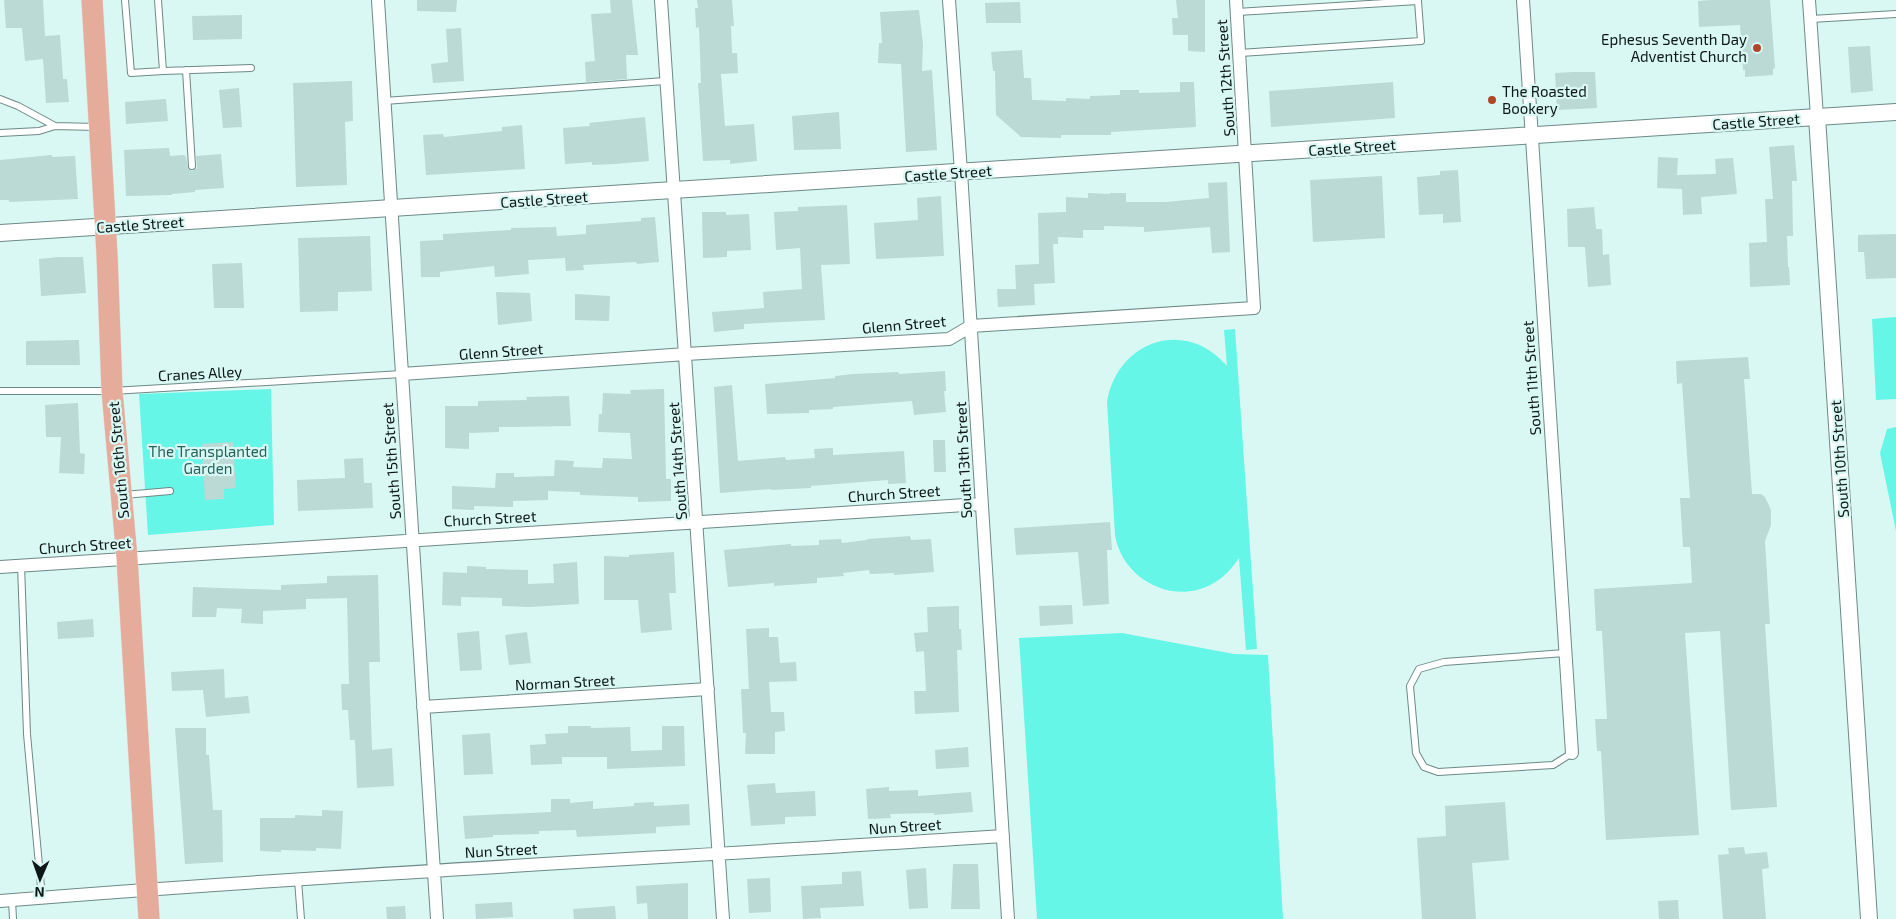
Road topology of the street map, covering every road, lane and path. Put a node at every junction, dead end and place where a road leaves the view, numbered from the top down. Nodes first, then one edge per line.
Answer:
1 (92, 0) edge
2 (125, 0) edge
3 (158, 0) edge
4 (378, 0) edge
5 (661, 0) edge
6 (949, 0) edge
7 (1523, 0) edge
8 (1809, 0) edge
9 (1237, 6) edge
10 (1896, 14) edge
11 (1811, 19) junction
12 (1240, 53) junction
13 (251, 68) dead end
14 (186, 70) junction
15 (163, 71) junction
16 (666, 81) junction
17 (0, 99) edge
18 (384, 101) junction
19 (1896, 112) edge
20 (1817, 117) junction
21 (55, 126) junction
22 (99, 127) junction
23 (0, 133) edge
24 (1532, 136) junction
25 (1246, 154) junction
26 (192, 166) dead end
27 (962, 172) junction
28 (673, 190) junction
29 (392, 208) junction
30 (105, 227) junction
31 (0, 233) edge
32 (971, 326) junction
33 (686, 354) junction
34 (402, 374) junction
35 (112, 390) junction
36 (0, 391) edge
37 (170, 491) dead end
38 (121, 495) junction
39 (981, 504) junction
40 (697, 522) junction
41 (412, 539) junction
42 (127, 558) junction
43 (21, 565) junction
44 (0, 567) edge
45 (1565, 653) junction
46 (708, 689) junction
47 (423, 706) junction
48 (1572, 753) joint
49 (1003, 836) junction
50 (718, 854) junction
51 (434, 870) junction
52 (298, 880) junction
53 (148, 890) junction
54 (42, 898) junction
55 (6, 900) edge
56 (13, 919) edge
57 (150, 919) edge
58 (301, 919) edge
59 (437, 919) edge
60 (722, 919) edge
61 (1008, 919) edge
62 (1869, 919) edge

1 - 22 main road, South 16th Street
2 - 15 lane
3 - 15 lane
4 - 18 street, South 15th Street
5 - 16 street, South 14th Street
6 - 27 street, South 13th Street
7 - 24 street, South 11th Street
8 - 11 street, South 10th Street
9 - 12 street, South 12th Street
9 - 12 lane
10 - 11 lane
11 - 20 street, South 10th Street
12 - 25 street, South 12th Street
13 - 14 lane
14 - 15 lane
14 - 26 lane
16 - 18 lane
16 - 28 street, South 14th Street
17 - 21 lane
18 - 29 street, South 15th Street
19 - 20 street, Castle Street
20 - 24 street, Castle Street
20 - 62 street, South 10th Street
21 - 22 lane
21 - 23 lane
22 - 30 main road, South 16th Street
24 - 25 street, Castle Street
24 - 45 street, South 11th Street
25 - 27 street, Castle Street
25 - 32 street, Glenn Street
27 - 28 street, Castle Street
27 - 32 street, South 13th Street
28 - 29 street, Castle Street
28 - 33 street, South 14th Street
29 - 30 street, Castle Street
29 - 34 street, South 15th Street
30 - 31 street, Castle Street
30 - 35 main road, South 16th Street
32 - 33 street, Glenn Street
32 - 39 street, South 13th Street
33 - 34 street, Glenn Street
33 - 40 street, South 14th Street
34 - 35 lane, Cranes Alley
34 - 41 street, South 15th Street
35 - 36 lane, Cranes Alley
35 - 38 main road, South 16th Street
37 - 38 lane
38 - 42 main road, South 16th Street
39 - 40 street, Church Street
39 - 49 street, South 13th Street
40 - 41 street, Church Street
40 - 46 street, South 14th Street
41 - 42 street, Church Street
41 - 47 street, South 15th Street
42 - 43 street, Church Street
42 - 53 main road, South 16th Street
43 - 44 street, Church Street
43 - 54 lane
45 - 48 street, South 11th Street
45 - 48 lane
46 - 47 street, Norman Street
46 - 50 street, South 14th Street
47 - 51 street, South 15th Street
49 - 50 street, Nun Street
49 - 61 street, South 13th Street
50 - 51 street, Nun Street
50 - 60 street, South 14th Street
51 - 52 street, Nun Street
51 - 59 street, South 15th Street
52 - 53 street, Nun Street
52 - 58 lane
53 - 54 street, Nun Street
53 - 57 main road, South 16th Street
54 - 55 street, Nun Street
55 - 56 lane

